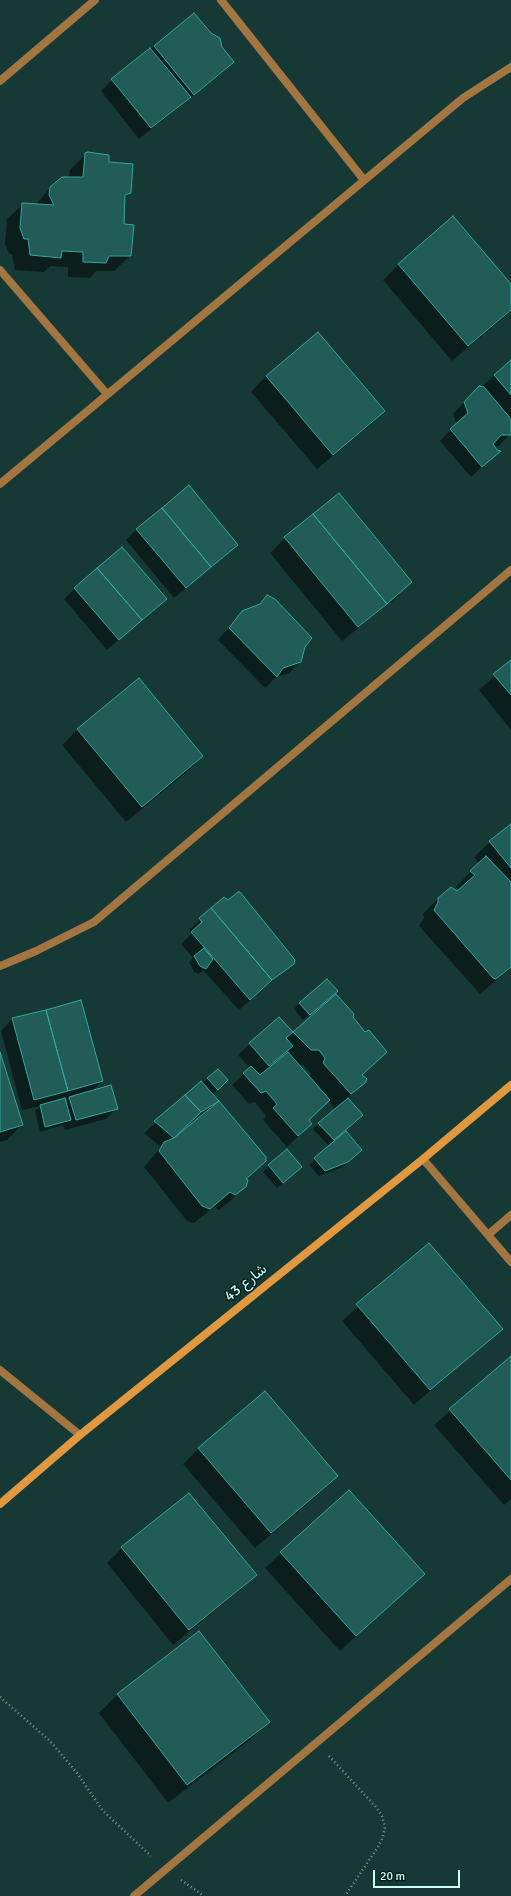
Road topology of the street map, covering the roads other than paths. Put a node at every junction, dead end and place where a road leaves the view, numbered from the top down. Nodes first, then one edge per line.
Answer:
1 (95, 0) edge
2 (222, 0) edge
3 (511, 67) edge
4 (0, 82) edge
5 (364, 180) junction
6 (0, 270) edge
7 (107, 394) junction
8 (0, 484) edge
9 (511, 570) edge
10 (0, 966) edge
11 (511, 1085) edge
12 (423, 1159) junction
13 (511, 1215) edge
14 (488, 1235) junction
15 (511, 1262) edge
16 (0, 1370) edge
17 (80, 1435) junction
18 (0, 1504) edge
19 (511, 1579) edge
20 (134, 1896) edge

1 - 4 street
2 - 5 street
3 - 5 street
5 - 7 street
6 - 7 street
7 - 8 street
9 - 10 street
11 - 12 street, شارع 43
12 - 14 street
12 - 17 street, شارع 43
13 - 14 street
14 - 15 street
16 - 17 street
17 - 18 street, شارع 43
19 - 20 street

